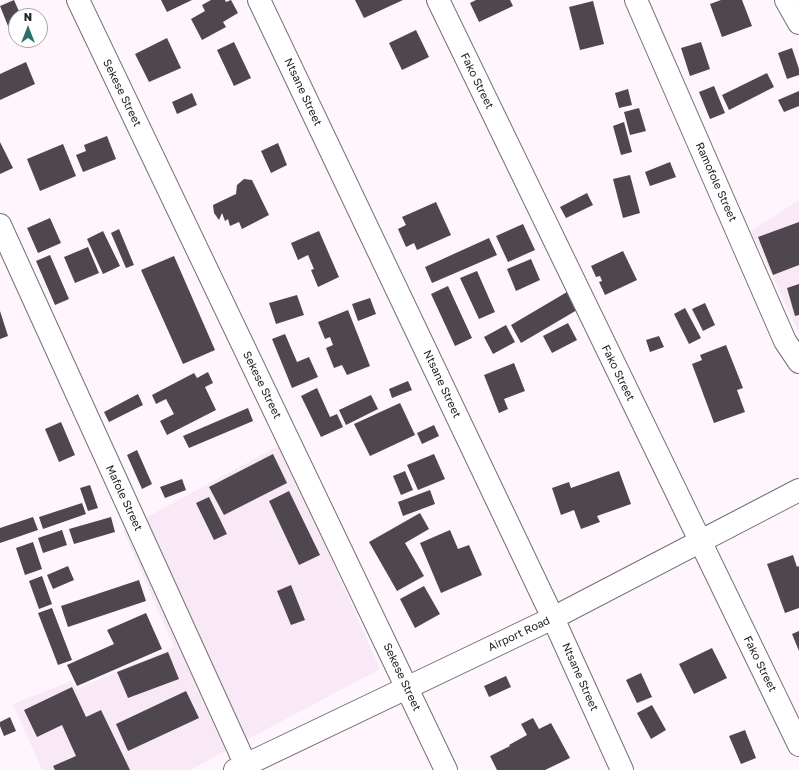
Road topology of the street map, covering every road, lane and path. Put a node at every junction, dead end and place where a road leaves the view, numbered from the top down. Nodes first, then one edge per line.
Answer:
1 (78, 0) edge
2 (259, 0) edge
3 (438, 0) edge
4 (636, 0) edge
5 (786, 0) edge
6 (799, 23) edge
7 (0, 226) edge
8 (799, 362) edge
9 (799, 490) edge
10 (700, 541) junction
11 (553, 618) junction
12 (407, 687) junction
13 (799, 745) edge
14 (243, 768) edge
15 (446, 770) edge
16 (622, 770) edge

1 - 12 street, Sekese Street
2 - 11 street, Ntsane Street
3 - 10 street, Fako Street
4 - 8 street, Ramofole Street
5 - 6 street
7 - 14 street, Mafole Street
9 - 10 street, Airport Road
10 - 11 street, Airport Road
10 - 13 street, Fako Street
11 - 12 street, Airport Road
11 - 16 street, Ntsane Street
12 - 14 street, Airport Road
12 - 15 street, Sekese Street

